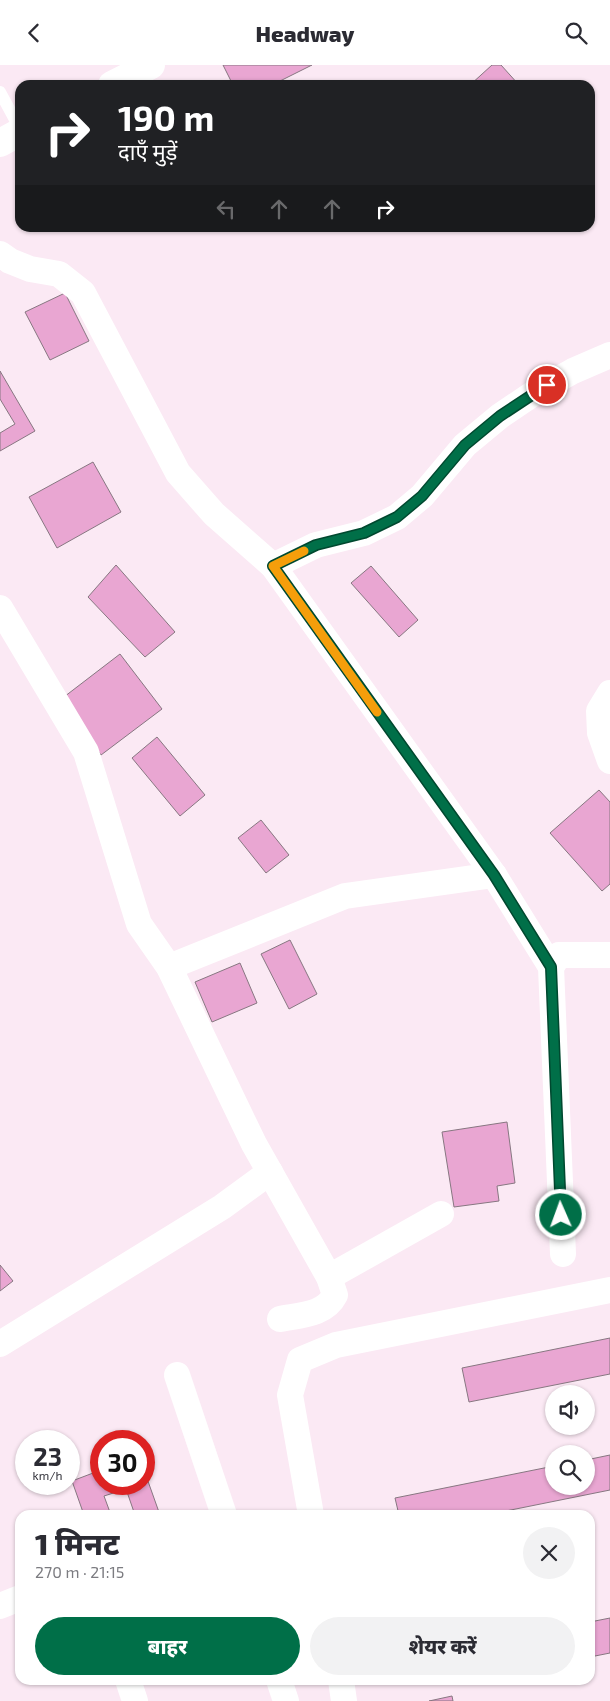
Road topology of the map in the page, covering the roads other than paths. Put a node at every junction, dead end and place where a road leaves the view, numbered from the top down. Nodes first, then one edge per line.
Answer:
1 (151, 65) edge
2 (122, 80) edge
3 (0, 92) edge
4 (15, 120) edge
5 (15, 133) edge
6 (0, 143) edge
7 (0, 254) edge
8 (610, 355) edge
9 (273, 566) junction
10 (0, 608) edge
11 (610, 693) edge
12 (610, 761) edge
13 (494, 875) junction
14 (610, 955) edge
15 (169, 967) junction
16 (551, 967) junction
17 (270, 1172) junction
18 (441, 1214) dead end
19 (563, 1253) dead end
20 (329, 1277) junction
21 (610, 1291) edge
22 (280, 1319) dead end
23 (0, 1344) edge
24 (177, 1375) dead end
25 (218, 1510) edge
26 (311, 1510) edge
27 (15, 1600) edge
28 (0, 1606) edge
29 (130, 1685) edge
30 (281, 1685) edge
31 (341, 1685) edge
32 (135, 1701) edge
33 (286, 1701) edge
34 (344, 1701) edge

1 - 2 street
3 - 4 lane
5 - 6 street
7 - 9 street
8 - 9 street
9 - 13 street
10 - 15 street
11 - 12 street
13 - 15 street
13 - 16 street
14 - 16 street
15 - 17 street
16 - 19 street
17 - 20 street
17 - 23 street
18 - 20 street
20 - 22 street
21 - 26 street
24 - 25 street
27 - 28 street
29 - 32 street
30 - 33 street
31 - 34 street

